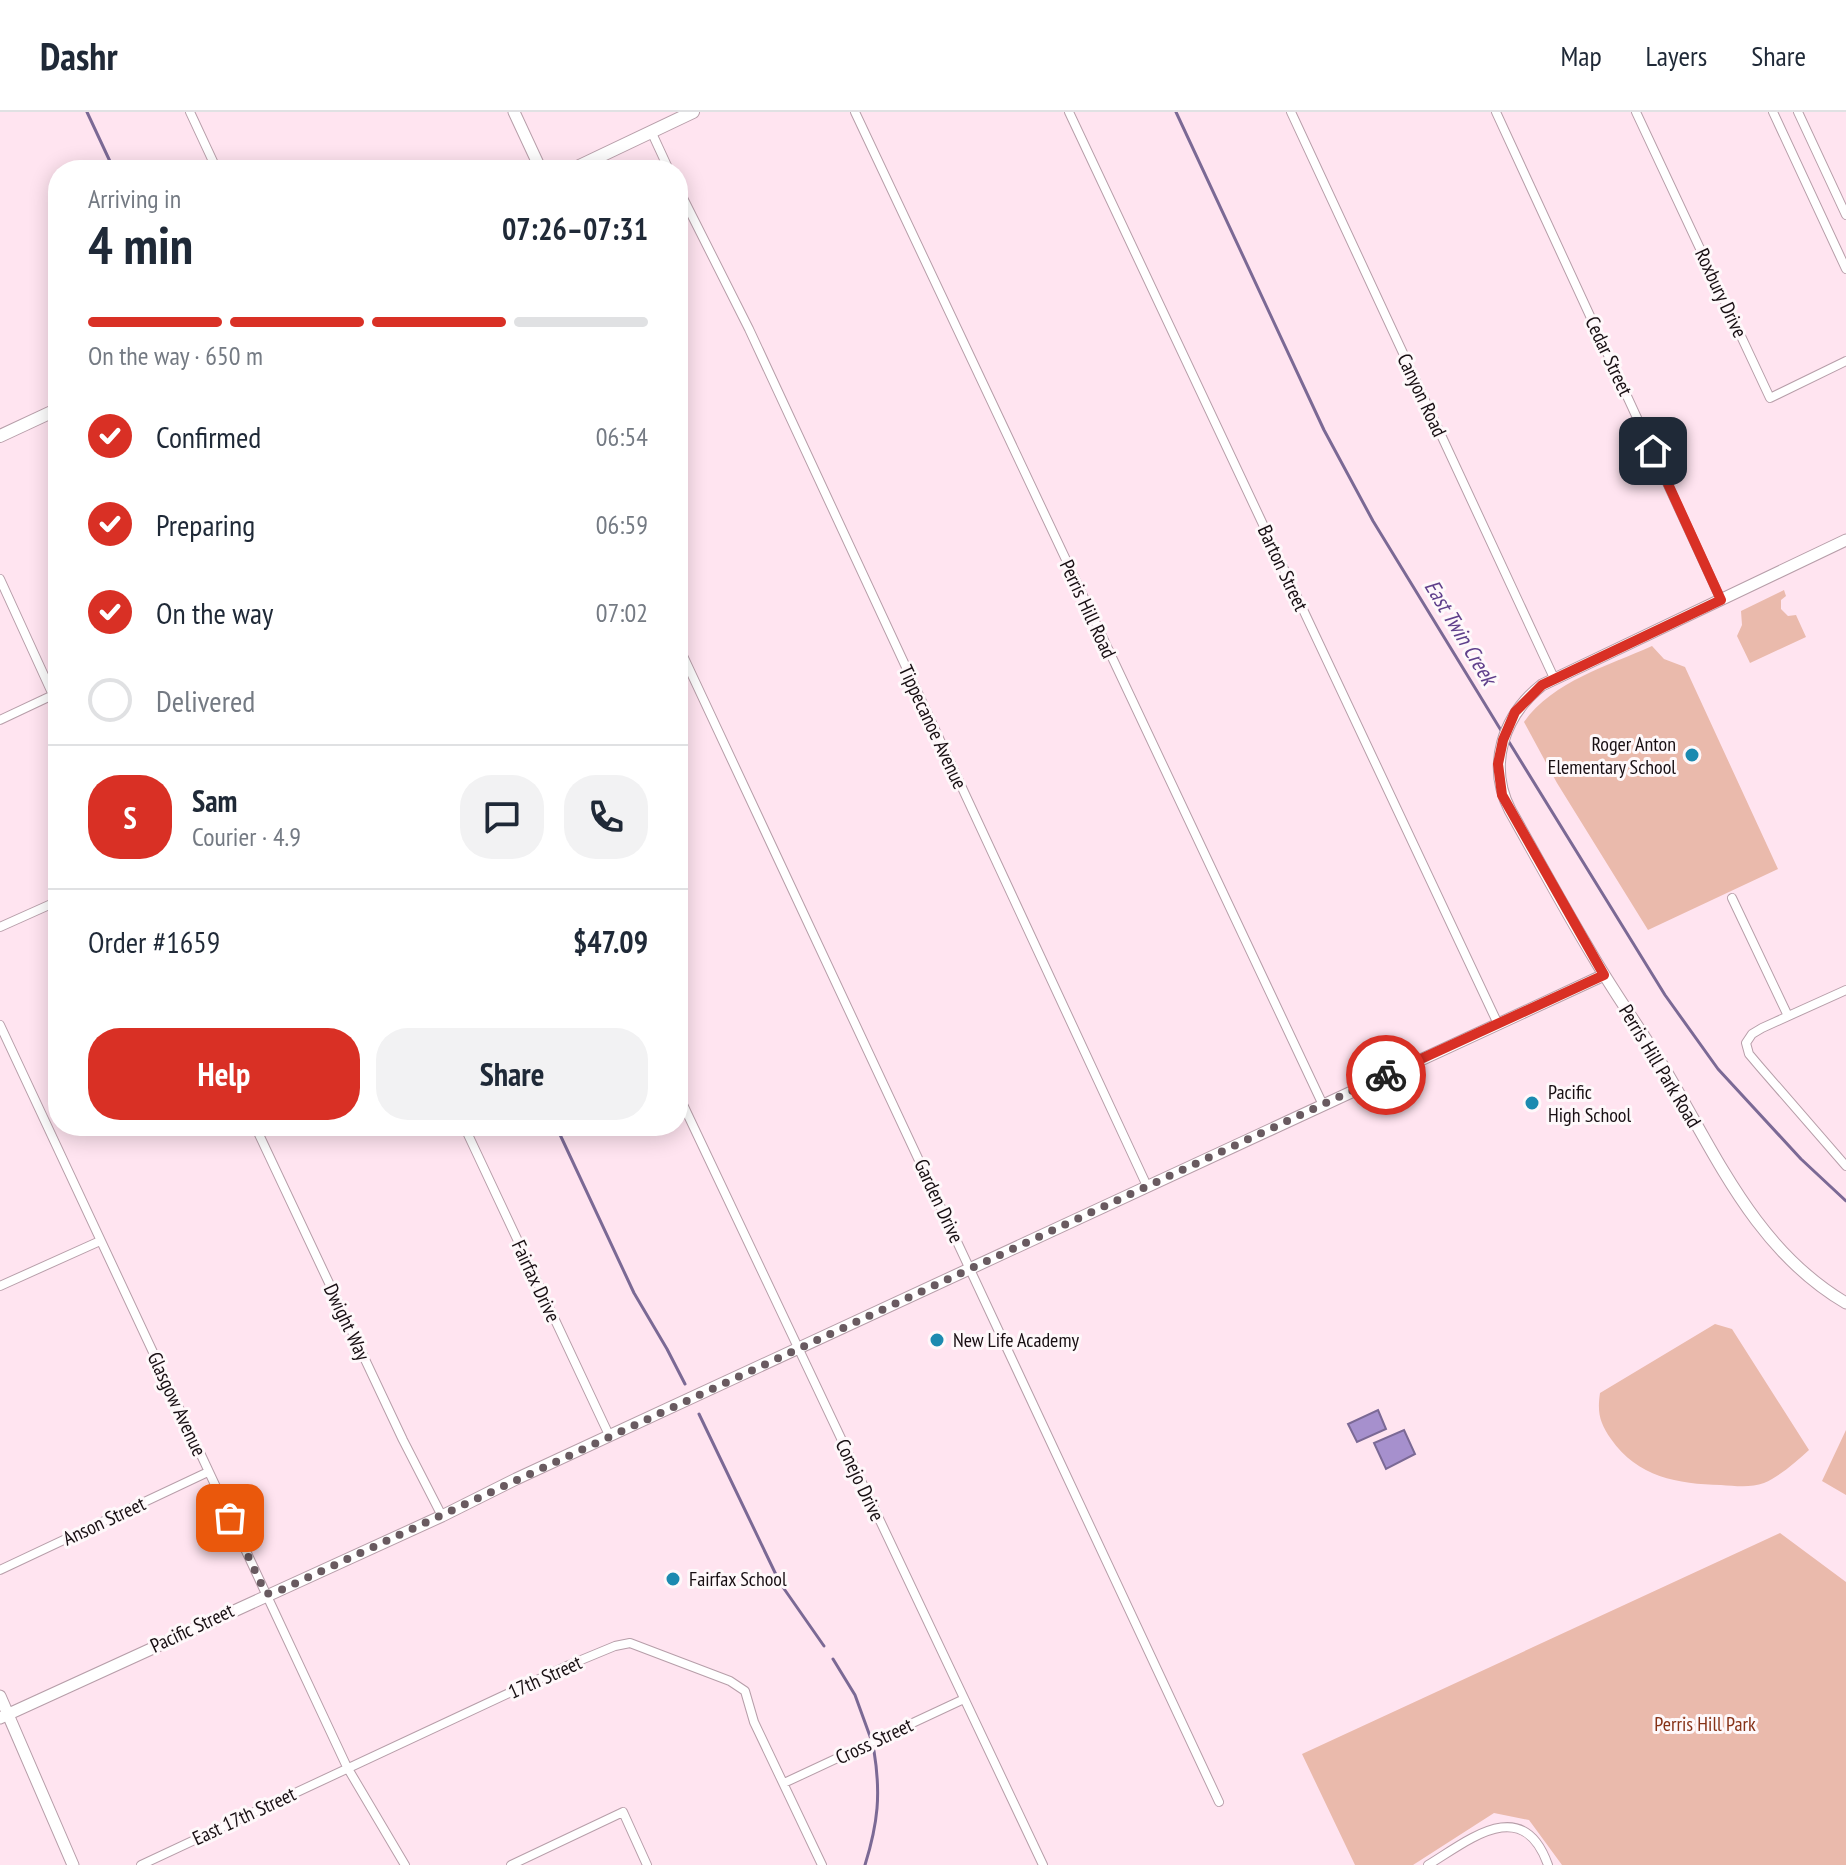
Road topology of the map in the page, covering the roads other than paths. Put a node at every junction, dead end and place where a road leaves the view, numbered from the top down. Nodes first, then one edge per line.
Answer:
1 (190, 112) edge
2 (514, 112) edge
3 (693, 112) edge
4 (855, 112) edge
5 (1069, 112) edge
6 (1291, 112) edge
7 (1496, 112) edge
8 (1636, 112) edge
9 (1773, 112) edge
10 (1798, 112) edge
11 (651, 131) junction
12 (212, 160) edge
13 (536, 160) edge
14 (592, 160) edge
15 (664, 160) edge
16 (688, 209) edge
17 (1846, 215) edge
18 (1846, 269) edge
19 (1846, 361) edge
20 (48, 414) edge
21 (0, 436) edge
22 (1846, 540) edge
23 (0, 579) edge
24 (1721, 600) junction
25 (688, 666) edge
26 (1554, 678) junction
27 (48, 684) edge
28 (48, 697) edge
29 (0, 720) edge
30 (1732, 898) dead end
31 (48, 905) edge
32 (0, 927) edge
33 (1604, 975) junction
34 (1846, 990) edge
35 (1788, 1016) junction
36 (1498, 1024) junction
37 (0, 1025) edge
38 (1323, 1105) junction
39 (688, 1115) edge
40 (48, 1129) edge
41 (51, 1136) edge
42 (260, 1136) edge
43 (469, 1136) edge
44 (1846, 1166) edge
45 (1147, 1186) junction
46 (100, 1241) junction
47 (971, 1268) junction
48 (0, 1286) edge
49 (1846, 1303) edge
50 (797, 1348) junction
51 (609, 1435) junction
52 (208, 1472) junction
53 (442, 1516) junction
54 (0, 1570) edge
55 (266, 1594) junction
56 (0, 1696) edge
57 (964, 1699) junction
58 (4, 1716) edge
59 (347, 1767) junction
60 (784, 1783) junction
61 (1219, 1802) dead end
62 (73, 1865) edge
63 (141, 1865) edge
64 (405, 1865) edge
65 (511, 1865) edge
66 (647, 1865) edge
67 (822, 1865) edge
68 (1043, 1865) edge
69 (1428, 1865) edge
70 (1548, 1865) edge

1 - 12 street
2 - 13 street
3 - 11 main road
4 - 38 street, Perris Hill Road
5 - 36 street, Barton Street
6 - 26 street, Canyon Road
7 - 24 street, Cedar Street
8 - 19 street, Roxbury Drive
9 - 18 street
10 - 17 street
11 - 14 main road
11 - 15 street
16 - 45 street, Tippecanoe Avenue
20 - 21 main road
22 - 24 street
23 - 27 street
24 - 26 street
25 - 47 street, Garden Drive
26 - 33 street, Perris Hill Park Road
28 - 29 street
30 - 35 street
31 - 32 street
33 - 36 street, Pacific Street
33 - 49 street, Perris Hill Park Road
34 - 35 street
35 - 44 street
36 - 38 street, Pacific Street
37 - 40 street, Glasgow Avenue
38 - 45 street, Pacific Street
39 - 50 street, Conejo Drive
41 - 46 street, Glasgow Avenue
42 - 53 street, Dwight Way
43 - 51 street, Fairfax Drive
45 - 47 street, Pacific Street
46 - 48 street
46 - 52 street, Glasgow Avenue
47 - 50 street, Pacific Street
47 - 61 street, Garden Drive
50 - 51 street, Pacific Street
50 - 57 street, Conejo Drive
51 - 53 street, Pacific Street
52 - 54 street, Anson Street
52 - 55 street, Glasgow Avenue
53 - 55 street, Pacific Street
55 - 58 street, Pacific Street
55 - 59 street, Glasgow Avenue
56 - 58 street
57 - 60 street, Cross Street
57 - 68 street, Conejo Drive
58 - 62 street
59 - 60 street, 17th Street
59 - 63 street, East 17th Street
59 - 64 street, Glasgow Avenue
60 - 67 street
65 - 66 street
69 - 70 street

